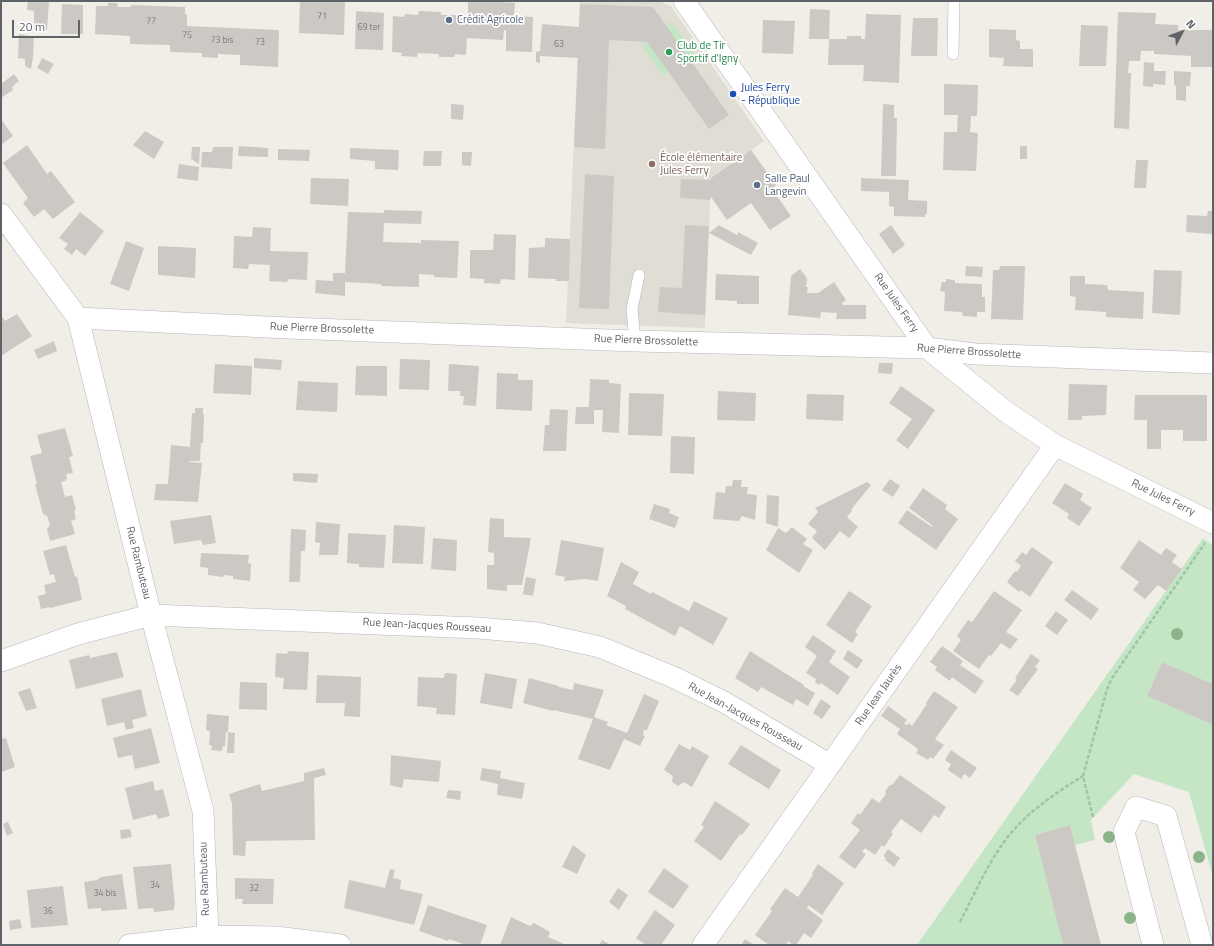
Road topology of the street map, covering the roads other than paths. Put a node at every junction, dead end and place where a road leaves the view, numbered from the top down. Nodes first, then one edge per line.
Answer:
1 (684, 1) edge
2 (954, 1) edge
3 (953, 54) dead end
4 (1, 214) edge
5 (638, 275) dead end
6 (78, 318) junction
7 (635, 341) junction
8 (927, 348) junction
9 (1213, 363) edge
10 (1056, 445) junction
11 (1210, 532) edge
12 (151, 615) junction
13 (1, 661) edge
14 (830, 765) junction
15 (208, 940) edge
16 (129, 945) edge
17 (340, 945) edge
18 (703, 945) edge
19 (1153, 945) edge
20 (1202, 945) edge

1 - 8 street, Rue Jules Ferry
2 - 3 lane
4 - 6 street, Rue Rambuteau
5 - 7 lane
6 - 7 street, Rue Pierre Brossolette
6 - 12 street, Rue Rambuteau
7 - 8 street, Rue Pierre Brossolette
8 - 9 street, Rue Pierre Brossolette
8 - 10 street, Rue Jules Ferry
10 - 11 street, Rue Jules Ferry
10 - 14 street, Rue Jean Jaurès
12 - 13 street, Rue Jean-Jacques Rousseau
12 - 14 street, Rue Jean-Jacques Rousseau
12 - 15 street, Rue Rambuteau
14 - 18 street, Rue Jean Jaurès
15 - 16 street
15 - 17 street
19 - 20 street

